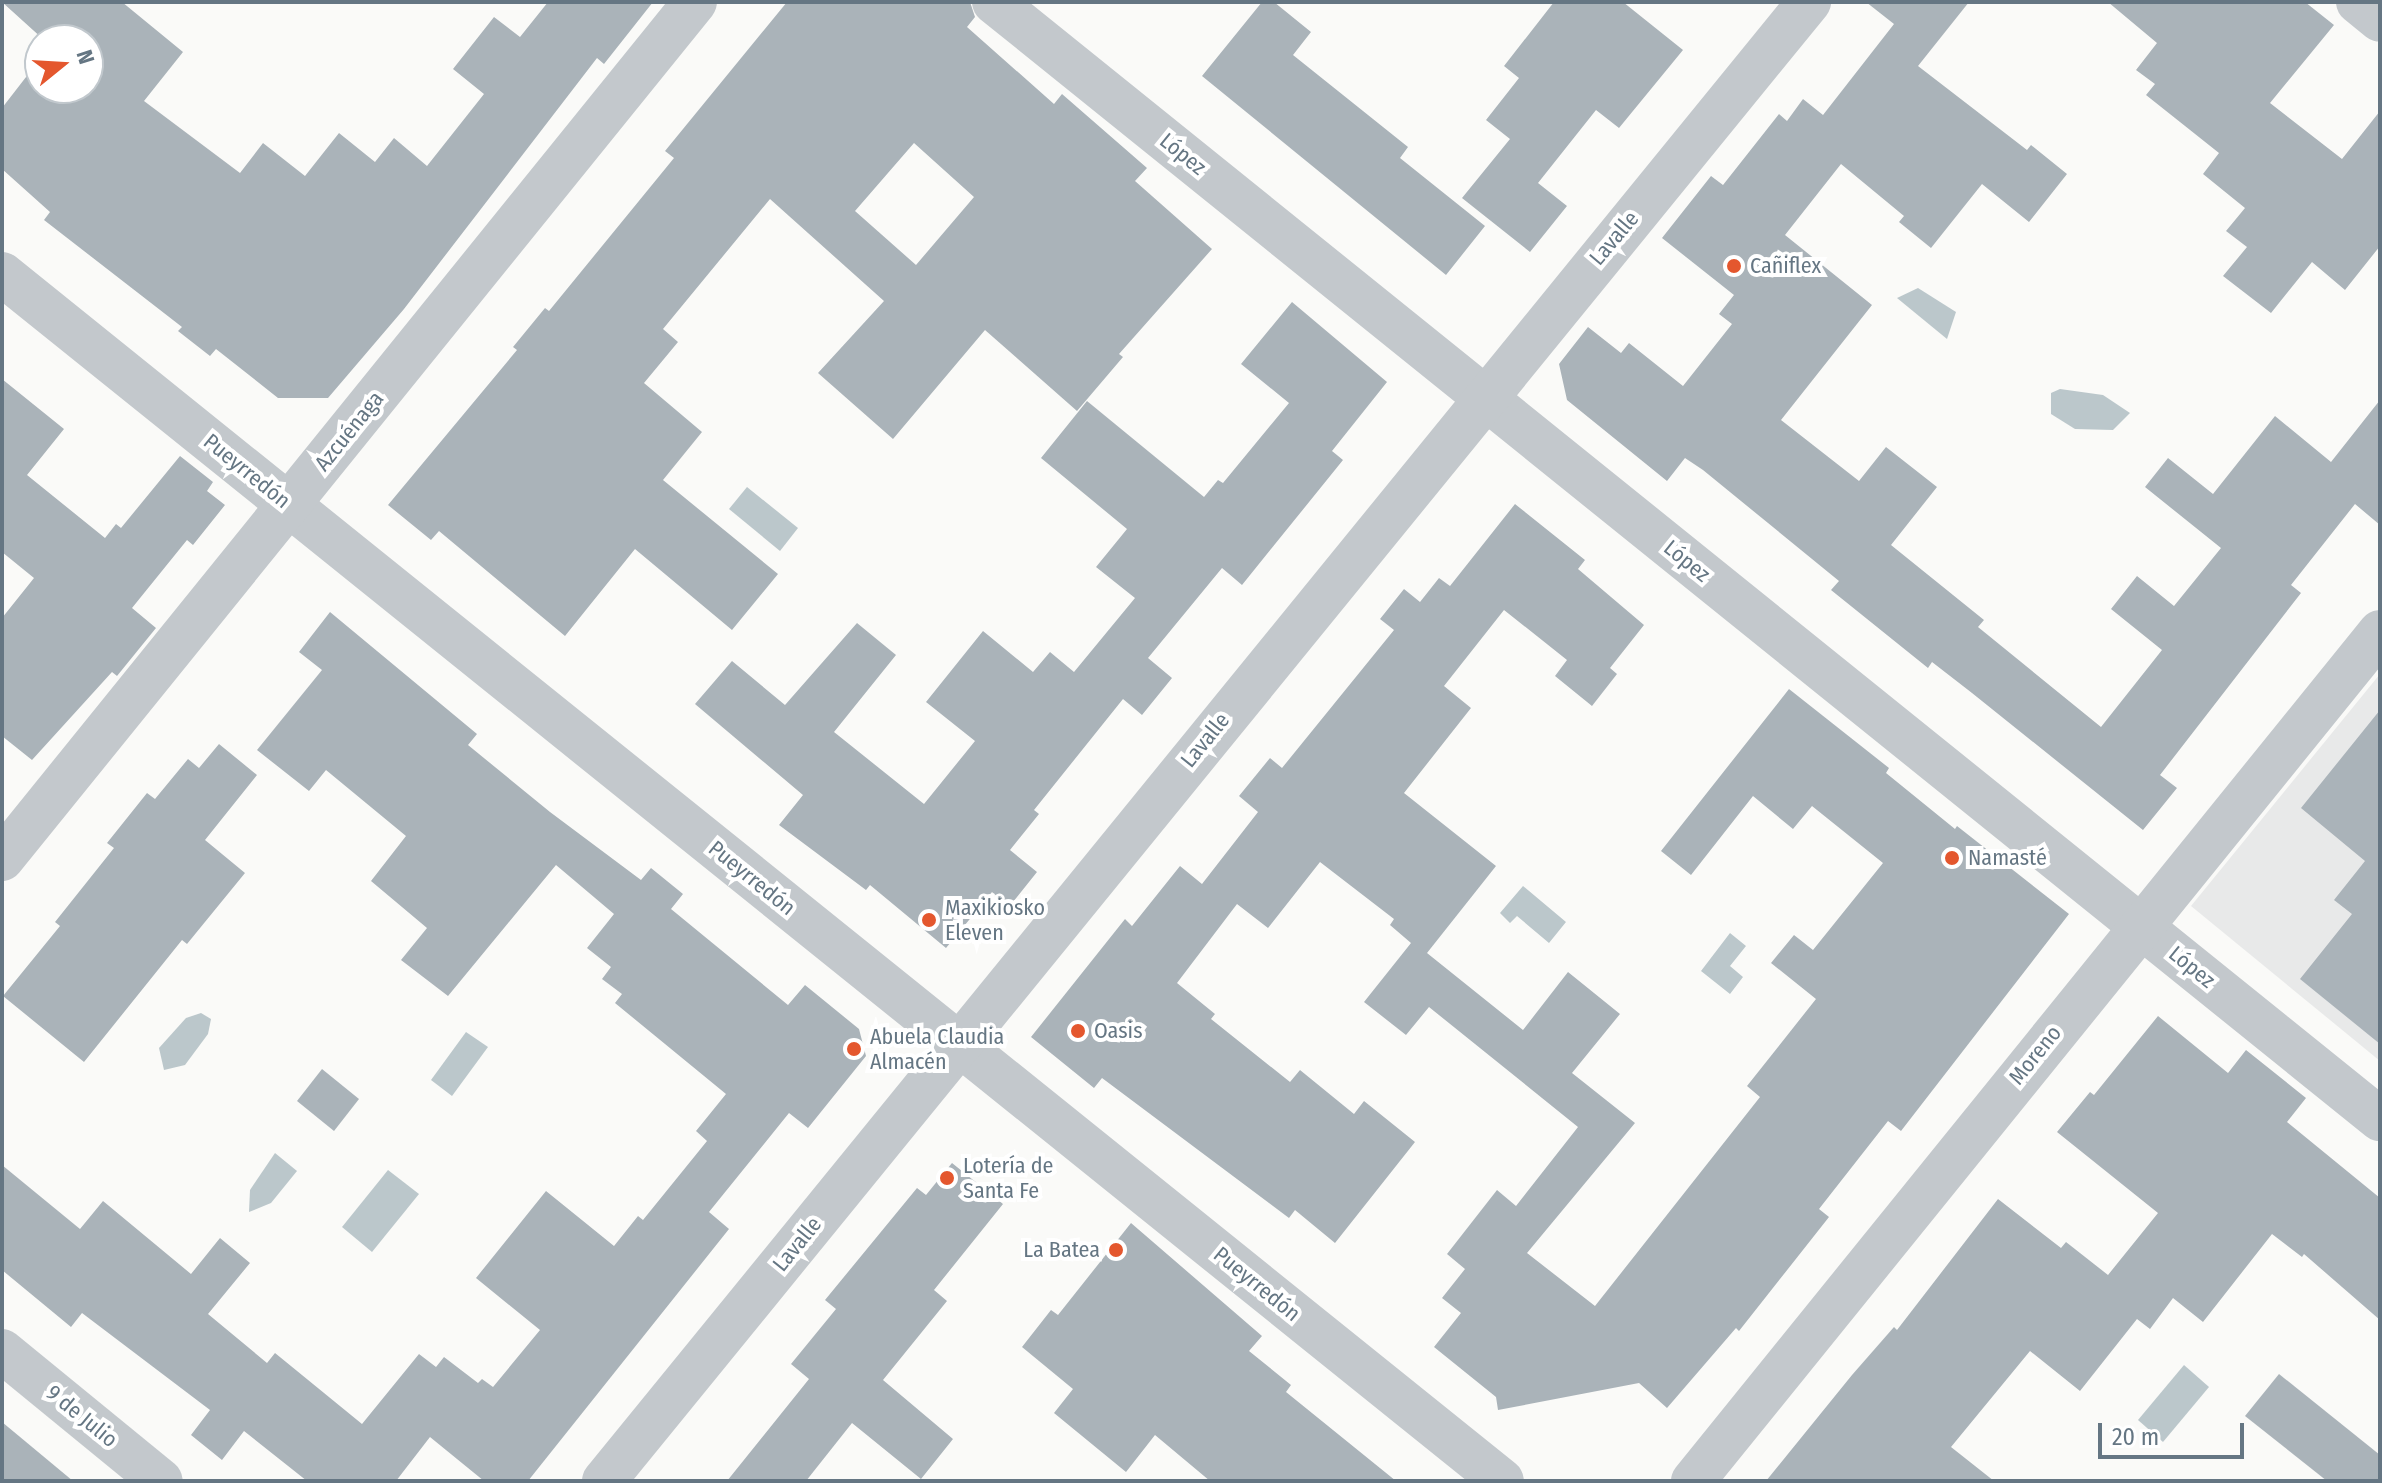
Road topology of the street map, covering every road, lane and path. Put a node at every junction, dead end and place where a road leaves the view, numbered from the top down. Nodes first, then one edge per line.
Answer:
1 (695, 2) edge
2 (994, 2) edge
3 (1809, 2) edge
4 (2358, 2) edge
5 (2380, 20) edge
6 (2, 274) edge
7 (1483, 396) junction
8 (290, 505) junction
9 (2380, 632) edge
10 (2, 859) edge
11 (2139, 925) junction
12 (959, 1044) junction
13 (2380, 1119) edge
14 (2, 1351) edge
15 (161, 1481) edge
16 (604, 1481) edge
17 (1502, 1481) edge
18 (1693, 1481) edge

1 - 8 street, Azcuénaga
2 - 7 street, López
3 - 7 street, Lavalle
4 - 5 street
6 - 8 street, Pueyrredón
7 - 11 street, López
7 - 12 street, Lavalle
8 - 10 street, Azcuénaga
8 - 12 street, Pueyrredón
9 - 11 street, Moreno
11 - 13 street, López
11 - 18 street, Moreno
12 - 16 street, Lavalle
12 - 17 street, Pueyrredón
14 - 15 street, 9 de Julio

